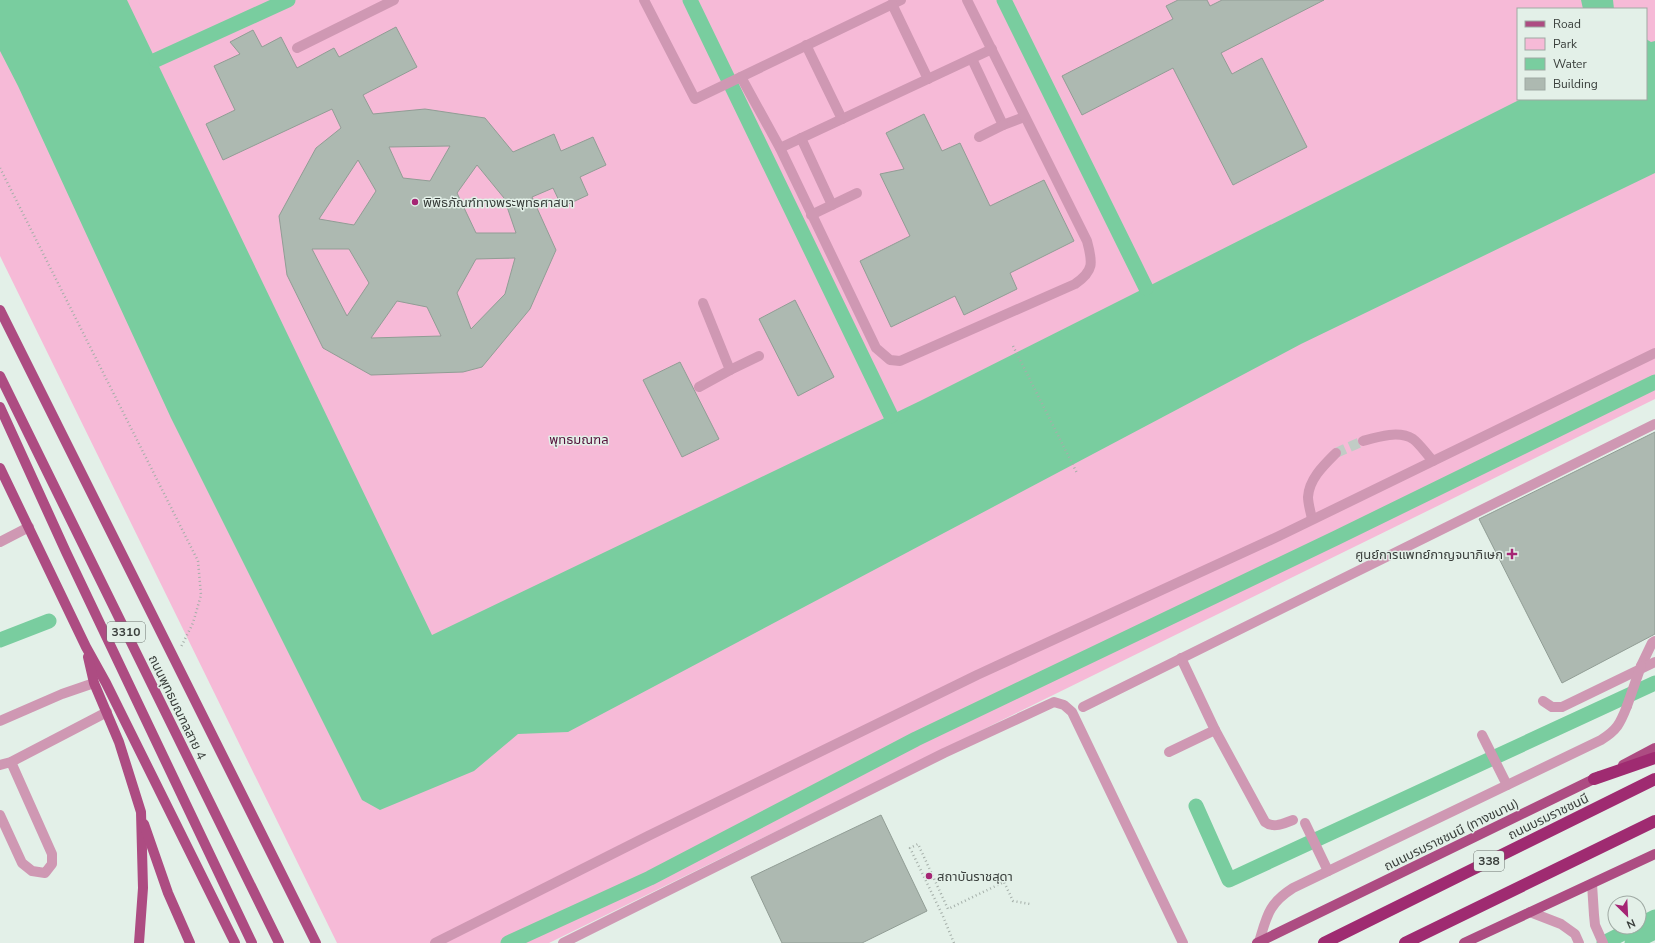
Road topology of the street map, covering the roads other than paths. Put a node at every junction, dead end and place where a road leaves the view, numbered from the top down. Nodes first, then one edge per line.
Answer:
1 (394, 0) edge
2 (644, 0) edge
3 (967, 0) edge
4 (897, 2) edge
5 (806, 45) junction
6 (297, 48) dead end
7 (992, 49) junction
8 (972, 59) junction
9 (741, 77) junction
10 (928, 79) junction
11 (1024, 117) junction
12 (842, 119) junction
13 (1003, 126) junction
14 (980, 137) dead end
15 (801, 138) junction
16 (780, 148) junction
17 (857, 193) dead end
18 (832, 205) junction
19 (811, 215) junction
20 (703, 303) dead end
21 (0, 310) edge
22 (1655, 353) edge
23 (759, 356) dead end
24 (730, 370) junction
25 (0, 376) edge
26 (699, 387) dead end
27 (0, 407) edge
28 (1655, 424) edge
29 (1363, 441) tunnel mouth
30 (1336, 453) tunnel mouth
31 (1433, 461) junction
32 (0, 468) edge
33 (1312, 519) junction
34 (29, 527) junction
35 (0, 542) edge
36 (1655, 641) edge
37 (86, 647) junction
38 (1181, 658) junction
39 (1655, 662) edge
40 (94, 683) junction
41 (1543, 701) dead end
42 (1083, 707) dead end
43 (107, 712) junction
44 (0, 721) edge
45 (1215, 730) junction
46 (1484, 740) dead end
47 (1655, 748) edge
48 (1169, 752) dead end
49 (1655, 758) edge
50 (11, 762) junction
51 (0, 765) edge
52 (1594, 779) junction
53 (1655, 779) edge
54 (1507, 785) junction
55 (141, 812) junction
56 (0, 815) edge
57 (1293, 820) dead end
58 (1655, 821) edge
59 (1307, 826) dead end
60 (1655, 854) edge
61 (1328, 871) junction
62 (1592, 884) junction
63 (1530, 912) junction
64 (1577, 938) edge
65 (139, 943) edge
66 (190, 943) edge
67 (235, 943) edge
68 (252, 943) edge
69 (279, 943) edge
70 (316, 943) edge
71 (435, 943) edge
72 (563, 943) edge
73 (1183, 943) edge
74 (1258, 943) edge
75 (1324, 943) edge
76 (1405, 943) edge
77 (1464, 943) edge
78 (1603, 943) edge

1 - 6 street
2 - 9 street
3 - 7 street
4 - 5 street
4 - 10 street
5 - 9 street
5 - 12 street
7 - 8 street
7 - 11 street
8 - 10 street
8 - 13 street
9 - 16 street
10 - 12 street
11 - 13 street
11 - 19 street
12 - 15 street
13 - 14 street
15 - 16 street
15 - 18 street
16 - 19 street
17 - 18 street
18 - 19 street
20 - 24 street
21 - 70 main road
22 - 31 street
23 - 24 street
24 - 26 street
25 - 69 main road, ถนนพุทธมณฑลสาย 4 / 3310
27 - 68 main road
28 - 38 street
29 - 31 street
30 - 33 street
31 - 33 street
32 - 34 main road
33 - 71 street
34 - 35 street
34 - 37 main road
36 - 54 street, bridge
37 - 40 main road
37 - 67 main road
38 - 42 street
38 - 45 street
39 - 41 street
40 - 43 main road
40 - 44 street
43 - 50 street
43 - 55 main road
45 - 48 street
45 - 57 street
46 - 54 street
47 - 52 main road, ถนนบรมราชชนนี (ทางขนาน) / 338
49 - 52 highway
50 - 51 street
50 - 56 street
52 - 74 main road, ถนนบรมราชชนนี (ทางขนาน) / 338
53 - 75 highway, ถนนบรมราชชนนี / 338
54 - 61 street
55 - 65 main road
55 - 66 main road
58 - 76 highway
59 - 61 street
60 - 62 main road
61 - 74 street
62 - 63 main road
62 - 78 street
63 - 64 street
63 - 77 main road
72 - 73 street

